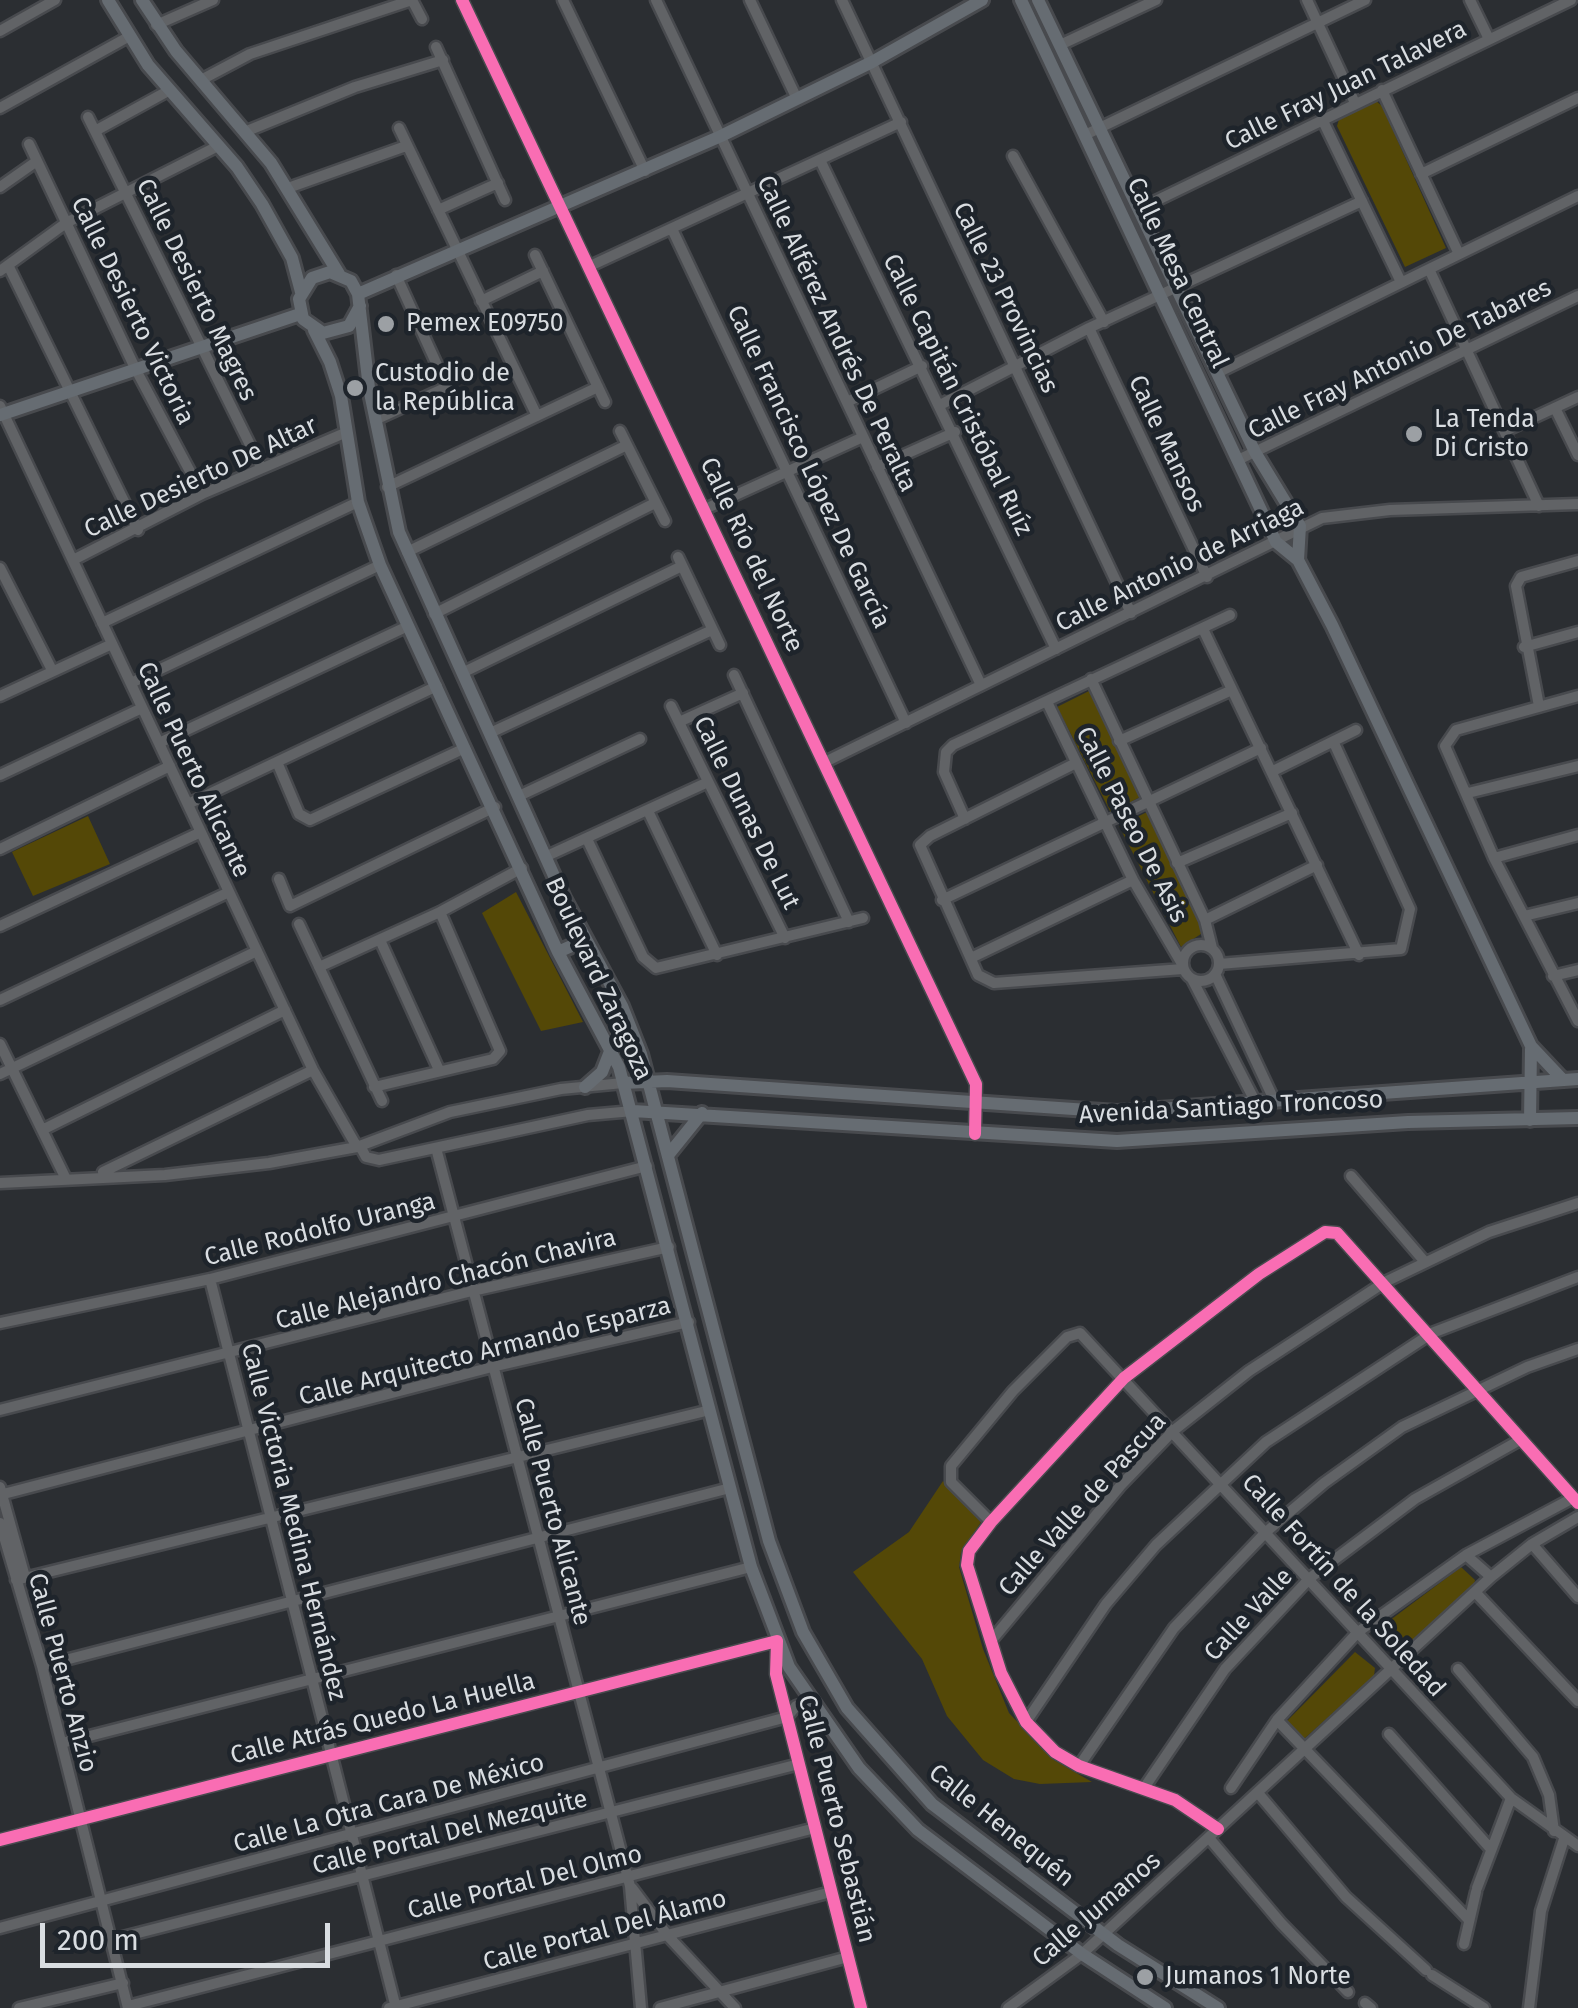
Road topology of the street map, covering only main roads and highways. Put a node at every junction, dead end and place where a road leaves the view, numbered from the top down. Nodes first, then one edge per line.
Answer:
1 (108, 0) edge
2 (142, 0) edge
3 (982, 0) edge
4 (1021, 0) edge
5 (1038, 0) edge
6 (1093, 130) junction
7 (339, 274) junction
8 (301, 292) junction
9 (359, 300) junction
10 (300, 314) junction
11 (314, 330) junction
12 (1, 412) edge
13 (1298, 560) junction
14 (584, 940) junction
15 (558, 952) junction
16 (1531, 1046) junction
17 (611, 1049) junction
18 (1571, 1079) edge
19 (1530, 1081) junction
20 (651, 1083) junction
21 (623, 1084) junction
22 (585, 1087) road end
23 (633, 1111) junction
24 (658, 1111) junction
25 (702, 1113) junction
26 (1578, 1118) edge
27 (1530, 1120) junction
28 (669, 1154) junction
29 (803, 1632) joint
30 (789, 1667) joint
31 (1165, 2008) edge
32 (1218, 2008) edge

1 - 8 main road
2 - 7 main road
3 - 9 main road
4 - 6 main road, Calle Mesa Central
5 - 6 main road, Calle Mesa Central
6 - 13 main road, Calle Mesa Central
6 - 13 main road, Calle Mesa Central
7 - 8 main road
7 - 9 main road
8 - 10 main road
9 - 11 main road
9 - 14 main road, Boulevard Zaragoza
10 - 11 main road
10 - 12 main road
11 - 15 main road, Boulevard Zaragoza
13 - 16 main road, Calle Mesa Central
14 - 15 main road
14 - 20 main road, Boulevard Zaragoza
15 - 17 main road, Boulevard Zaragoza
16 - 18 main road
16 - 19 main road
17 - 21 main road, Boulevard Zaragoza
17 - 22 main road
18 - 19 main road, Avenida Santiago Troncoso
19 - 20 main road, Avenida Santiago Troncoso
19 - 27 main road
20 - 21 main road, Avenida Santiago Troncoso
20 - 24 main road, Boulevard Zaragoza
21 - 23 main road, Boulevard Zaragoza
23 - 24 main road, Avenida Santiago Troncoso
23 - 30 main road, Boulevard Zaragoza
24 - 25 main road, Avenida Santiago Troncoso
24 - 28 main road, Boulevard Zaragoza
25 - 27 main road, Avenida Santiago Troncoso
25 - 28 main road
26 - 27 main road, Avenida Santiago Troncoso
28 - 29 main road, Boulevard Zaragoza
29 - 32 main road, Calle Henequén
30 - 31 main road, Calle Henequén

